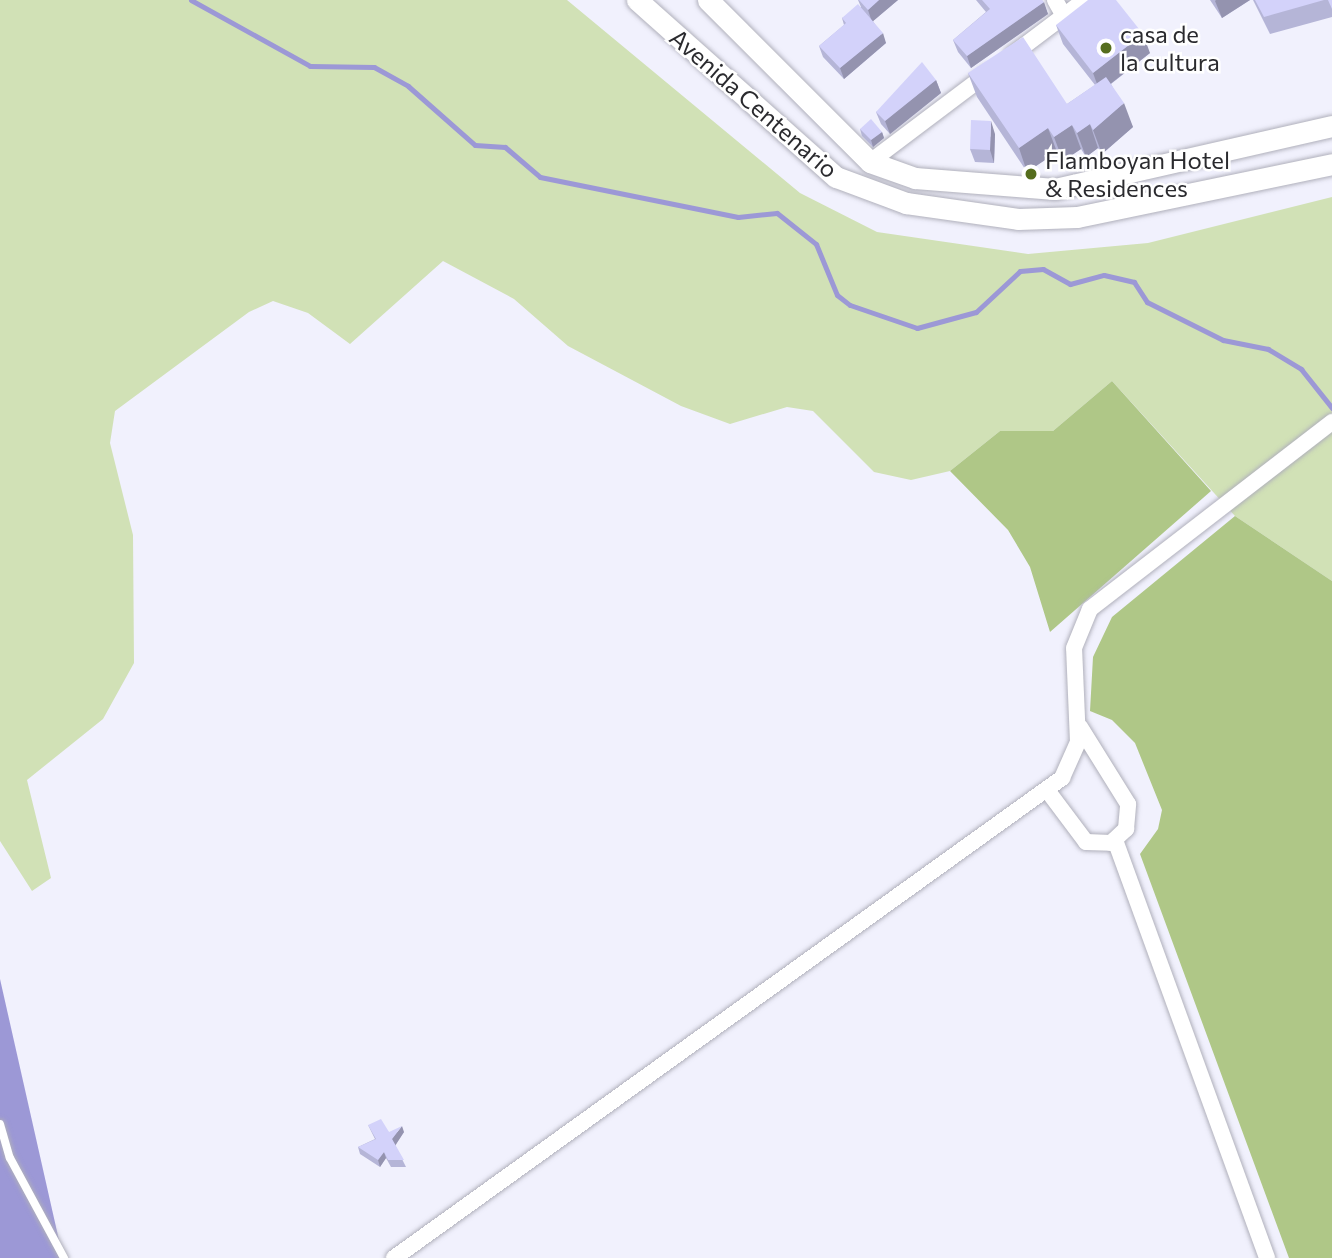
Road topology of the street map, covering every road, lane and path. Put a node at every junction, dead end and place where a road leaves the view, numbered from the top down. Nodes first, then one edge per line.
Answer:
1 (637, 0) edge
2 (708, 0) edge
3 (1055, 0) edge
4 (1086, 0) edge
5 (1064, 16) junction
6 (1332, 126) edge
7 (870, 162) junction
8 (1332, 164) edge
9 (1332, 422) edge
10 (1080, 727) junction
11 (1047, 790) junction
12 (1115, 840) junction
13 (0, 1124) edge
14 (64, 1258) edge
15 (394, 1258) edge
16 (1267, 1258) edge

1 - 8 main road, Avenida Centenario
2 - 7 main road, Avenida Centenario
3 - 5 street
4 - 5 street
5 - 7 street
6 - 7 main road, Avenida Centenario
9 - 10 street
10 - 11 street
10 - 12 street
11 - 12 street
11 - 15 street
12 - 16 street
13 - 14 lane

